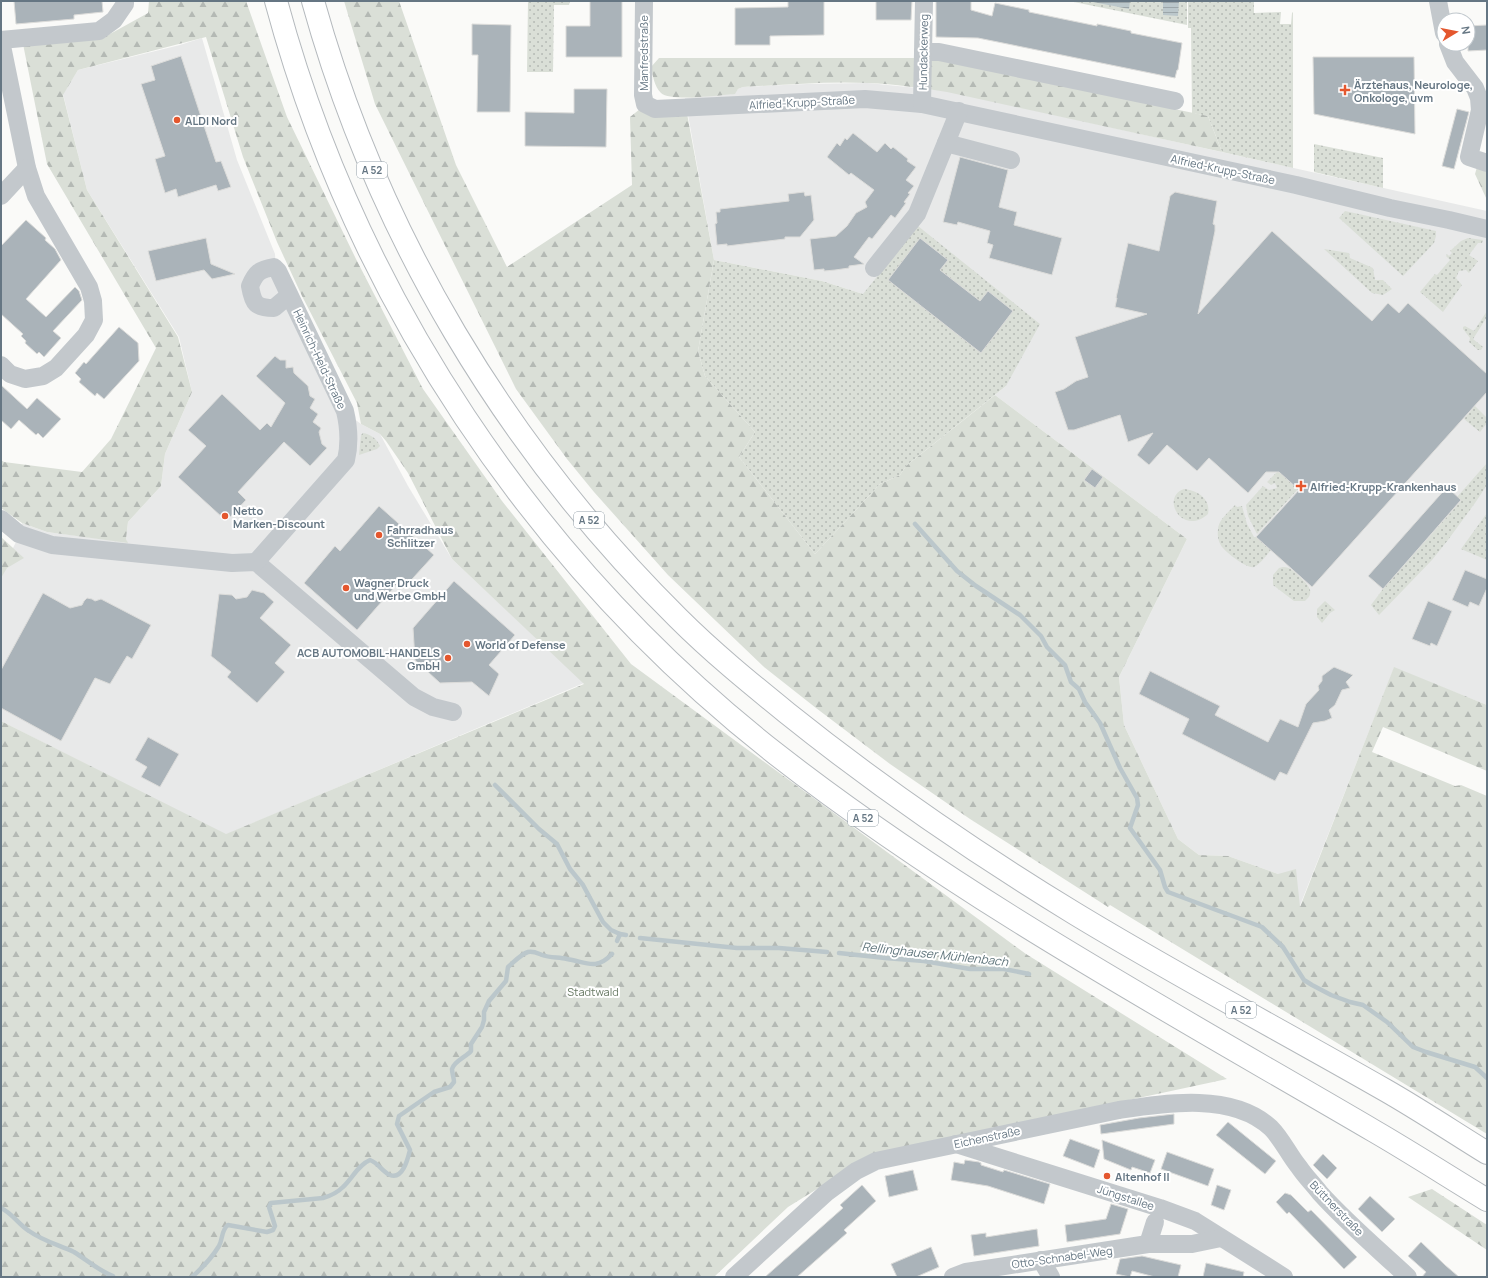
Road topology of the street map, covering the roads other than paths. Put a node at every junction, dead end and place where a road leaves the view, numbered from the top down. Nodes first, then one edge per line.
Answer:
1 (125, 1) edge
2 (265, 1) edge
3 (276, 1) edge
4 (313, 1) edge
5 (644, 1) edge
6 (924, 1) edge
7 (1438, 1) edge
8 (1440, 12) edge
9 (1, 40) edge
10 (286, 40) junction
11 (923, 52) junction
12 (1451, 52) edge
13 (1479, 80) edge
14 (1175, 101) dead end
15 (645, 104) joint
16 (922, 104) junction
17 (959, 111) junction
18 (946, 143) junction
19 (1011, 160) dead end
20 (1487, 163) edge
21 (27, 168) junction
22 (1, 196) edge
23 (1487, 229) edge
24 (874, 268) dead end
25 (288, 292) dead end
26 (1, 365) edge
27 (1, 518) edge
28 (256, 562) junction
29 (453, 712) dead end
30 (1275, 1132) joint
31 (956, 1144) junction
32 (1487, 1153) edge
33 (1487, 1200) edge
34 (1155, 1222) dead end
35 (1221, 1238) junction
36 (1148, 1244) junction
37 (1041, 1260) junction
38 (1257, 1270) edge
39 (734, 1277) edge
40 (953, 1277) edge
41 (1051, 1277) edge
42 (1284, 1277) edge
43 (1408, 1277) edge

1 - 9 street
2 - 10 highway
3 - 10 highway, A 52
4 - 32 highway, A 52
5 - 15 street, Manfredstraße
6 - 11 street, Hundackerweg
7 - 8 street
9 - 21 street
10 - 33 highway, A 52
11 - 14 street
11 - 16 street, Hundackerweg
12 - 13 street
13 - 20 street
15 - 16 street, Alfried-Krupp-Straße
16 - 17 street, Alfried-Krupp-Straße
17 - 18 street
17 - 23 street, Alfried-Krupp-Straße
18 - 19 street
18 - 24 street
21 - 22 street
21 - 26 street
25 - 28 street, Heinrich-Held-Straße
27 - 28 street
28 - 29 street
30 - 31 street, Eichenstraße
30 - 43 street, Büttnerstraße
31 - 35 street, Jüngstallee
31 - 39 street, Eichenstraße
34 - 36 street
35 - 36 street, Otto-Schnabel-Weg
35 - 38 street, Jüngstallee
36 - 37 street, Otto-Schnabel-Weg
37 - 40 street, Otto-Schnabel-Weg
37 - 41 street
38 - 42 street, Jüngstallee

